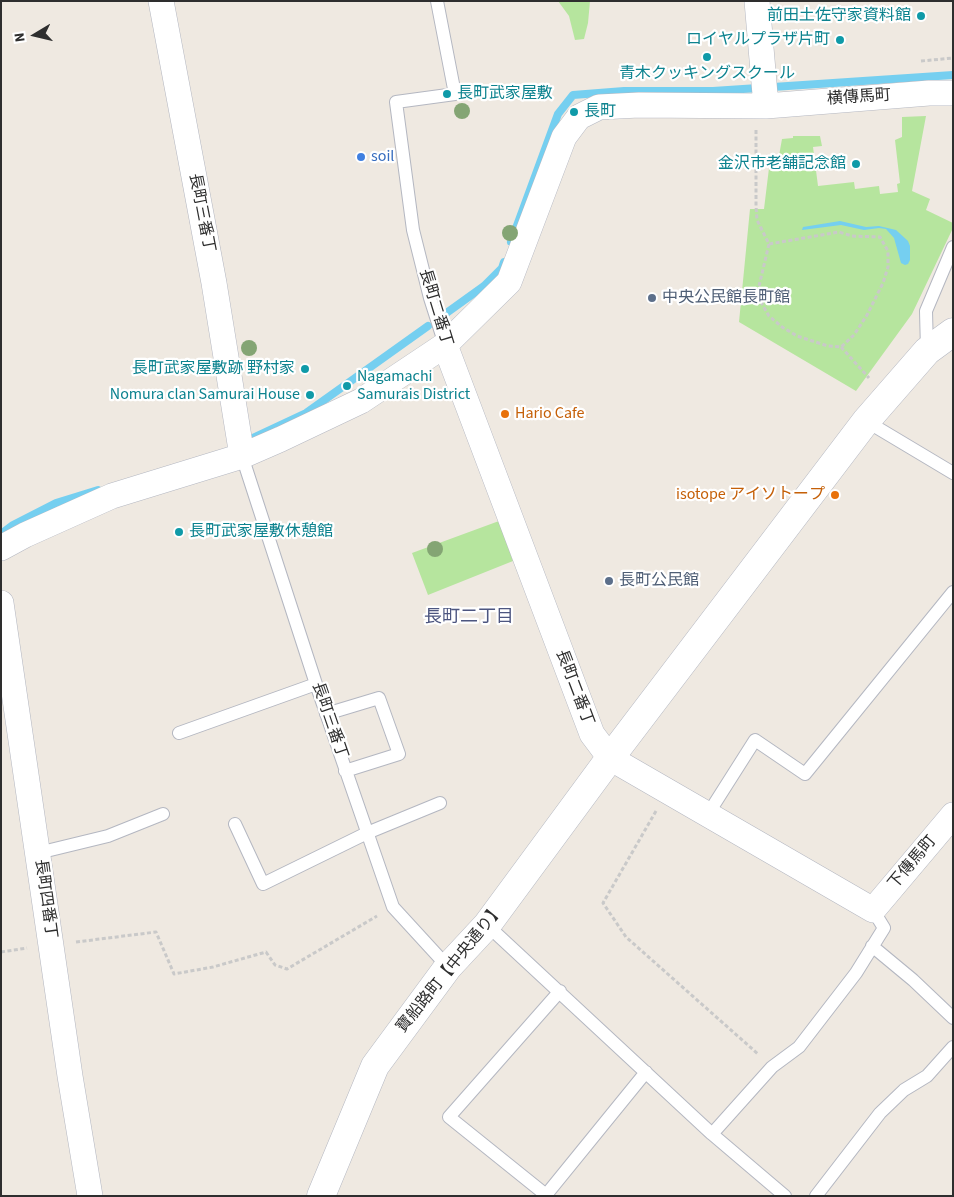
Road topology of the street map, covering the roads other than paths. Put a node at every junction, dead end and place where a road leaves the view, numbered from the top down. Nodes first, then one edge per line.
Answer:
1 (161, 1) edge
2 (437, 1) edge
3 (757, 1) edge
4 (953, 93) edge
5 (763, 98) junction
6 (953, 248) edge
7 (953, 332) edge
8 (445, 344) junction
9 (927, 351) junction
10 (866, 421) junction
11 (242, 456) junction
12 (953, 473) edge
13 (1, 548) edge
14 (953, 592) edge
15 (1, 603) edge
16 (316, 684) junction
17 (326, 714) junction
18 (179, 734) dead end
19 (610, 758) junction
20 (346, 771) junction
21 (440, 803) dead end
22 (163, 814) dead end
23 (708, 814) junction
24 (953, 815) edge
25 (235, 824) dead end
26 (367, 833) junction
27 (38, 854) junction
28 (873, 910) junction
29 (487, 925) junction
30 (872, 946) junction
31 (448, 967) junction
32 (560, 991) junction
33 (953, 1018) edge
34 (953, 1047) edge
35 (646, 1072) junction
36 (712, 1134) junction
37 (90, 1196) edge
38 (321, 1196) edge
39 (785, 1196) edge
40 (816, 1196) edge

1 - 11 street, 長町三番丁
2 - 8 lane, 長町二番丁
3 - 5 street
4 - 5 street, 横傳馬町
5 - 8 street, 横傳馬町
6 - 9 lane
7 - 9 street, 寶船路町【中央通り】
8 - 11 street, 横傳馬町
8 - 19 street, 長町二番丁
9 - 10 street, 寶船路町【中央通り】
10 - 12 lane
10 - 19 street, 寶船路町【中央通り】
11 - 13 street, 横傳馬町
11 - 16 lane, 長町三番丁
14 - 23 lane
15 - 27 street, 長町四番丁
16 - 17 lane, 長町三番丁
16 - 18 lane
17 - 20 lane, 長町三番丁
17 - 20 lane
19 - 23 street
19 - 29 street, 寶船路町【中央通り】
20 - 26 lane, 長町三番丁
21 - 26 lane
22 - 27 lane
23 - 28 street
24 - 28 street, 下傳馬町
25 - 26 lane
26 - 31 lane, 長町三番丁
27 - 37 street, 長町四番丁
28 - 30 lane
29 - 31 street, 寶船路町【中央通り】
29 - 32 lane
30 - 33 lane
30 - 36 lane
31 - 38 street, 寶船路町【中央通り】
32 - 35 lane
32 - 35 lane
34 - 40 lane
35 - 36 lane
36 - 39 lane

